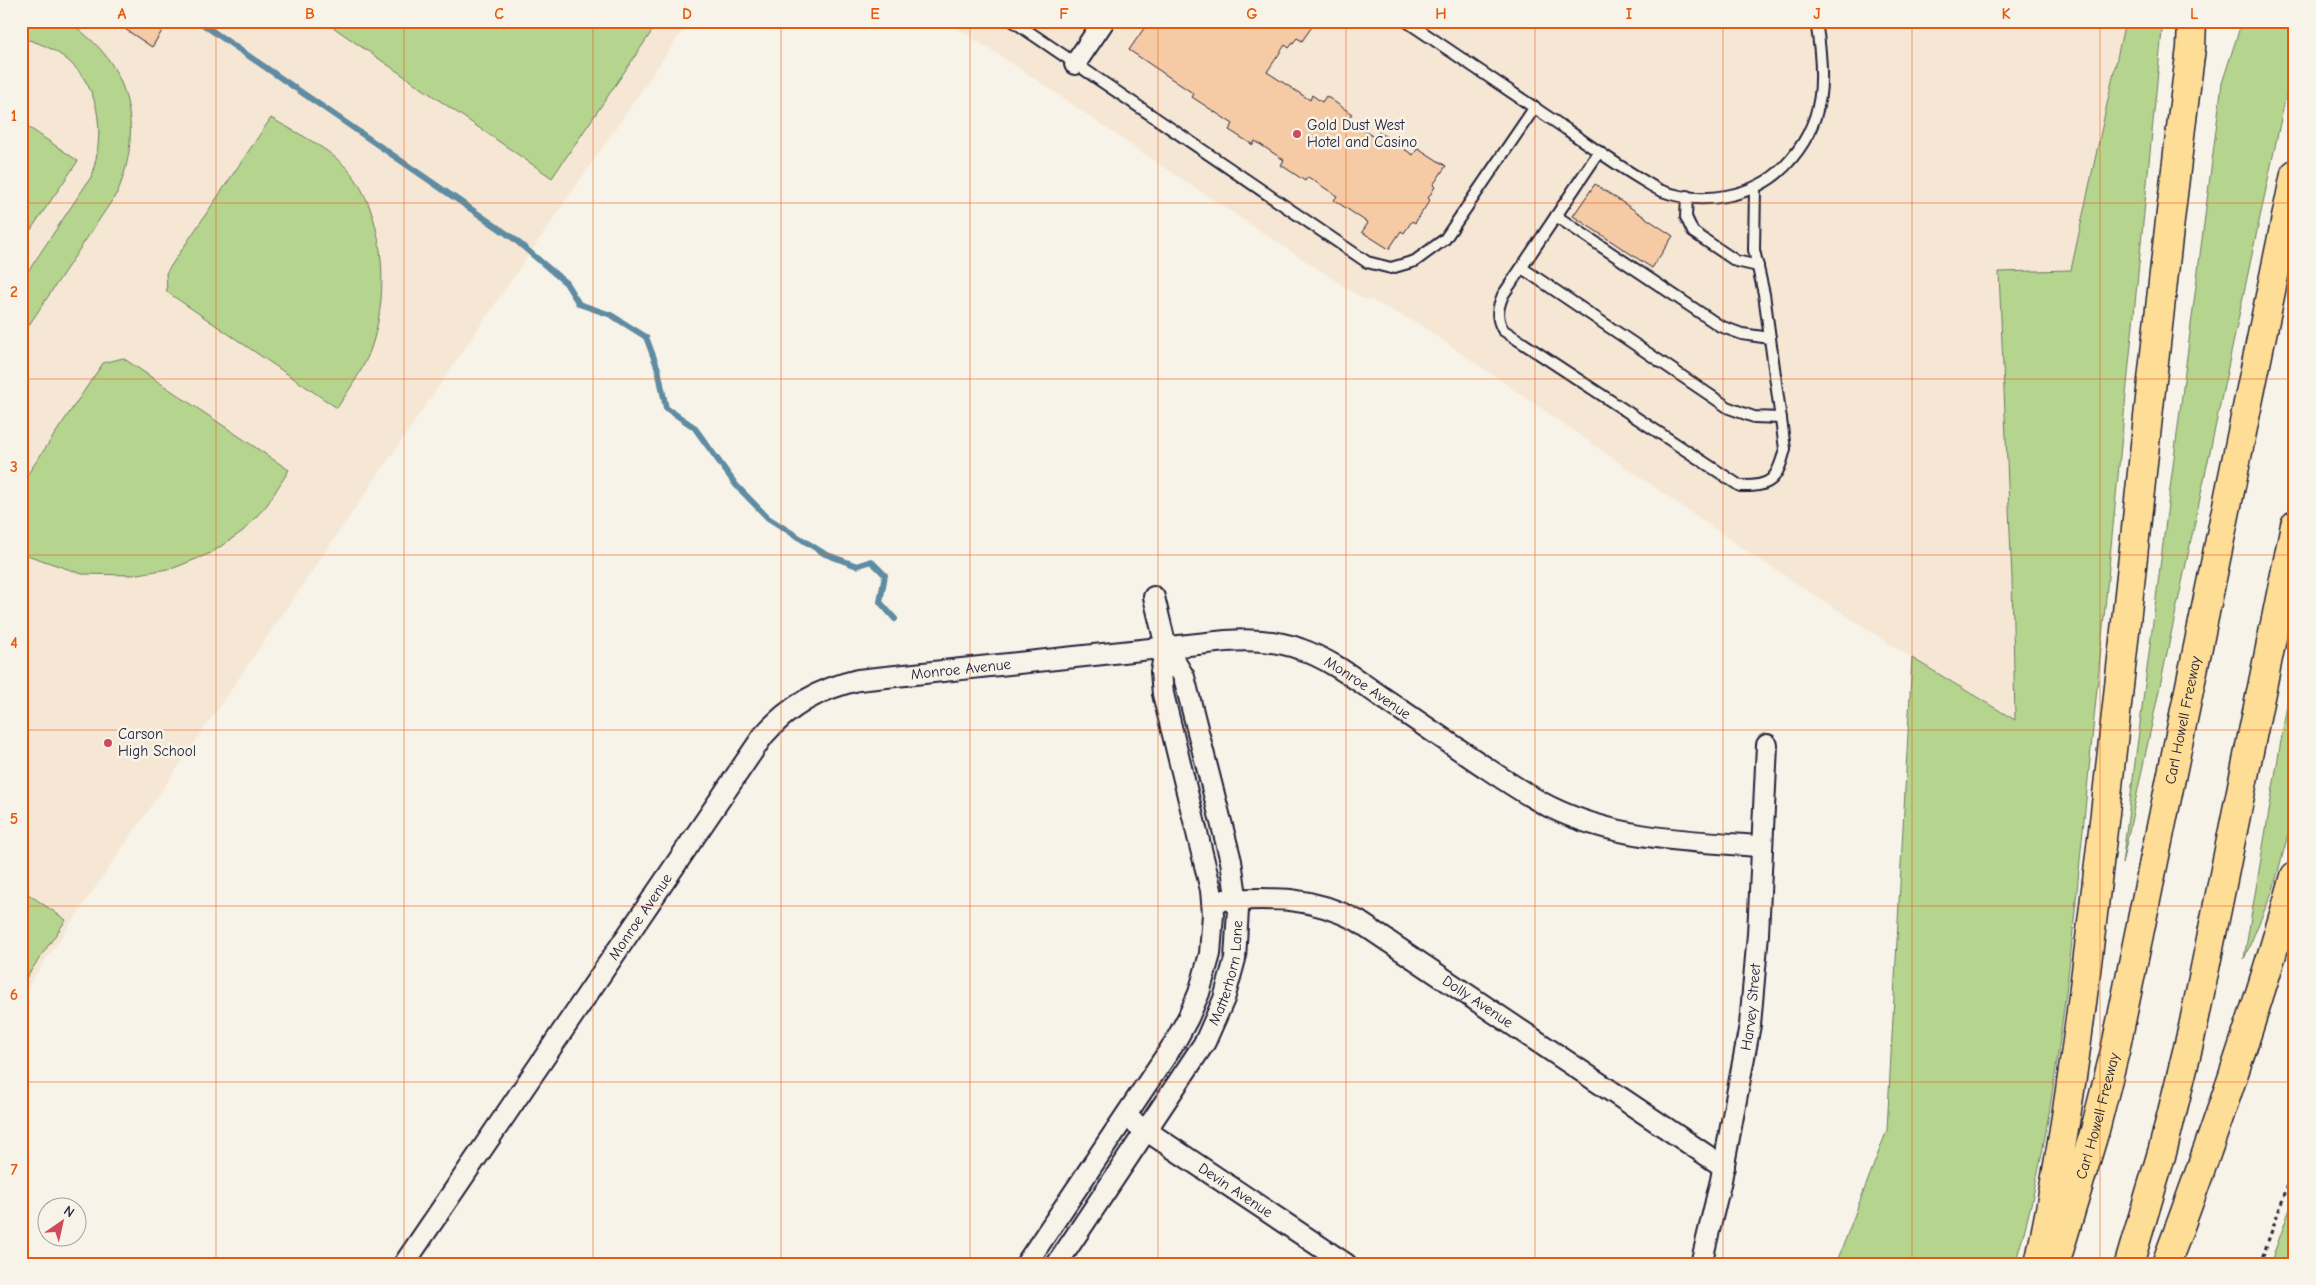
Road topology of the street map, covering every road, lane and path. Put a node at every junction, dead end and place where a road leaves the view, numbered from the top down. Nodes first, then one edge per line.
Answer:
1 (1012, 21) edge
2 (1104, 21) edge
3 (1406, 21) edge
4 (1816, 21) edge
5 (2192, 21) edge
6 (2198, 21) edge
7 (2191, 48) junction
8 (1075, 64) junction
9 (1534, 107) junction
10 (1599, 152) junction
11 (2295, 174) edge
12 (1755, 188) junction
13 (1687, 196) junction
14 (1556, 216) junction
15 (1758, 266) junction
16 (1522, 268) junction
17 (1770, 338) junction
18 (1781, 418) junction
19 (2295, 525) edge
20 (1154, 597) dead end
21 (1166, 647) junction
22 (1767, 745) dead end
23 (1761, 846) junction
24 (2295, 876) edge
25 (1237, 899) junction
26 (1212, 901) junction
27 (1125, 1116) junction
28 (1146, 1130) junction
29 (2295, 1165) edge
30 (1724, 1167) junction
31 (404, 1264) edge
32 (1026, 1264) edge
33 (1057, 1264) edge
34 (1346, 1264) edge
35 (1700, 1264) edge
36 (2039, 1264) edge
37 (2055, 1264) edge
38 (2129, 1264) edge
39 (2166, 1264) edge
40 (2260, 1264) edge

1 - 8 lane
2 - 8 street
3 - 9 lane
4 - 12 lane
5 - 7 highway
6 - 7 highway
7 - 36 highway
8 - 9 lane
9 - 10 lane
10 - 13 lane
10 - 14 lane
11 - 37 highway, Carl Howell Freeway
12 - 13 lane
12 - 15 lane
13 - 15 lane
14 - 16 lane
14 - 17 lane
15 - 17 lane
16 - 18 lane
16 - 18 lane
17 - 18 lane
19 - 38 highway
20 - 21 street, Matterhorn Lane
21 - 23 street, Monroe Avenue
21 - 25 street, Matterhorn Lane
21 - 26 street, Matterhorn Lane
21 - 31 street, Monroe Avenue
22 - 23 street, Harvey Street
23 - 30 street, Harvey Street
24 - 39 highway
25 - 26 street, Dolly Avenue
25 - 28 street, Matterhorn Lane
25 - 30 street, Dolly Avenue
26 - 27 street, Matterhorn Lane
27 - 28 street, Devin Avenue
27 - 32 street, Matterhorn Lane
28 - 33 street, Matterhorn Lane
28 - 34 street, Devin Avenue
29 - 40 path
30 - 35 street, Harvey Street

